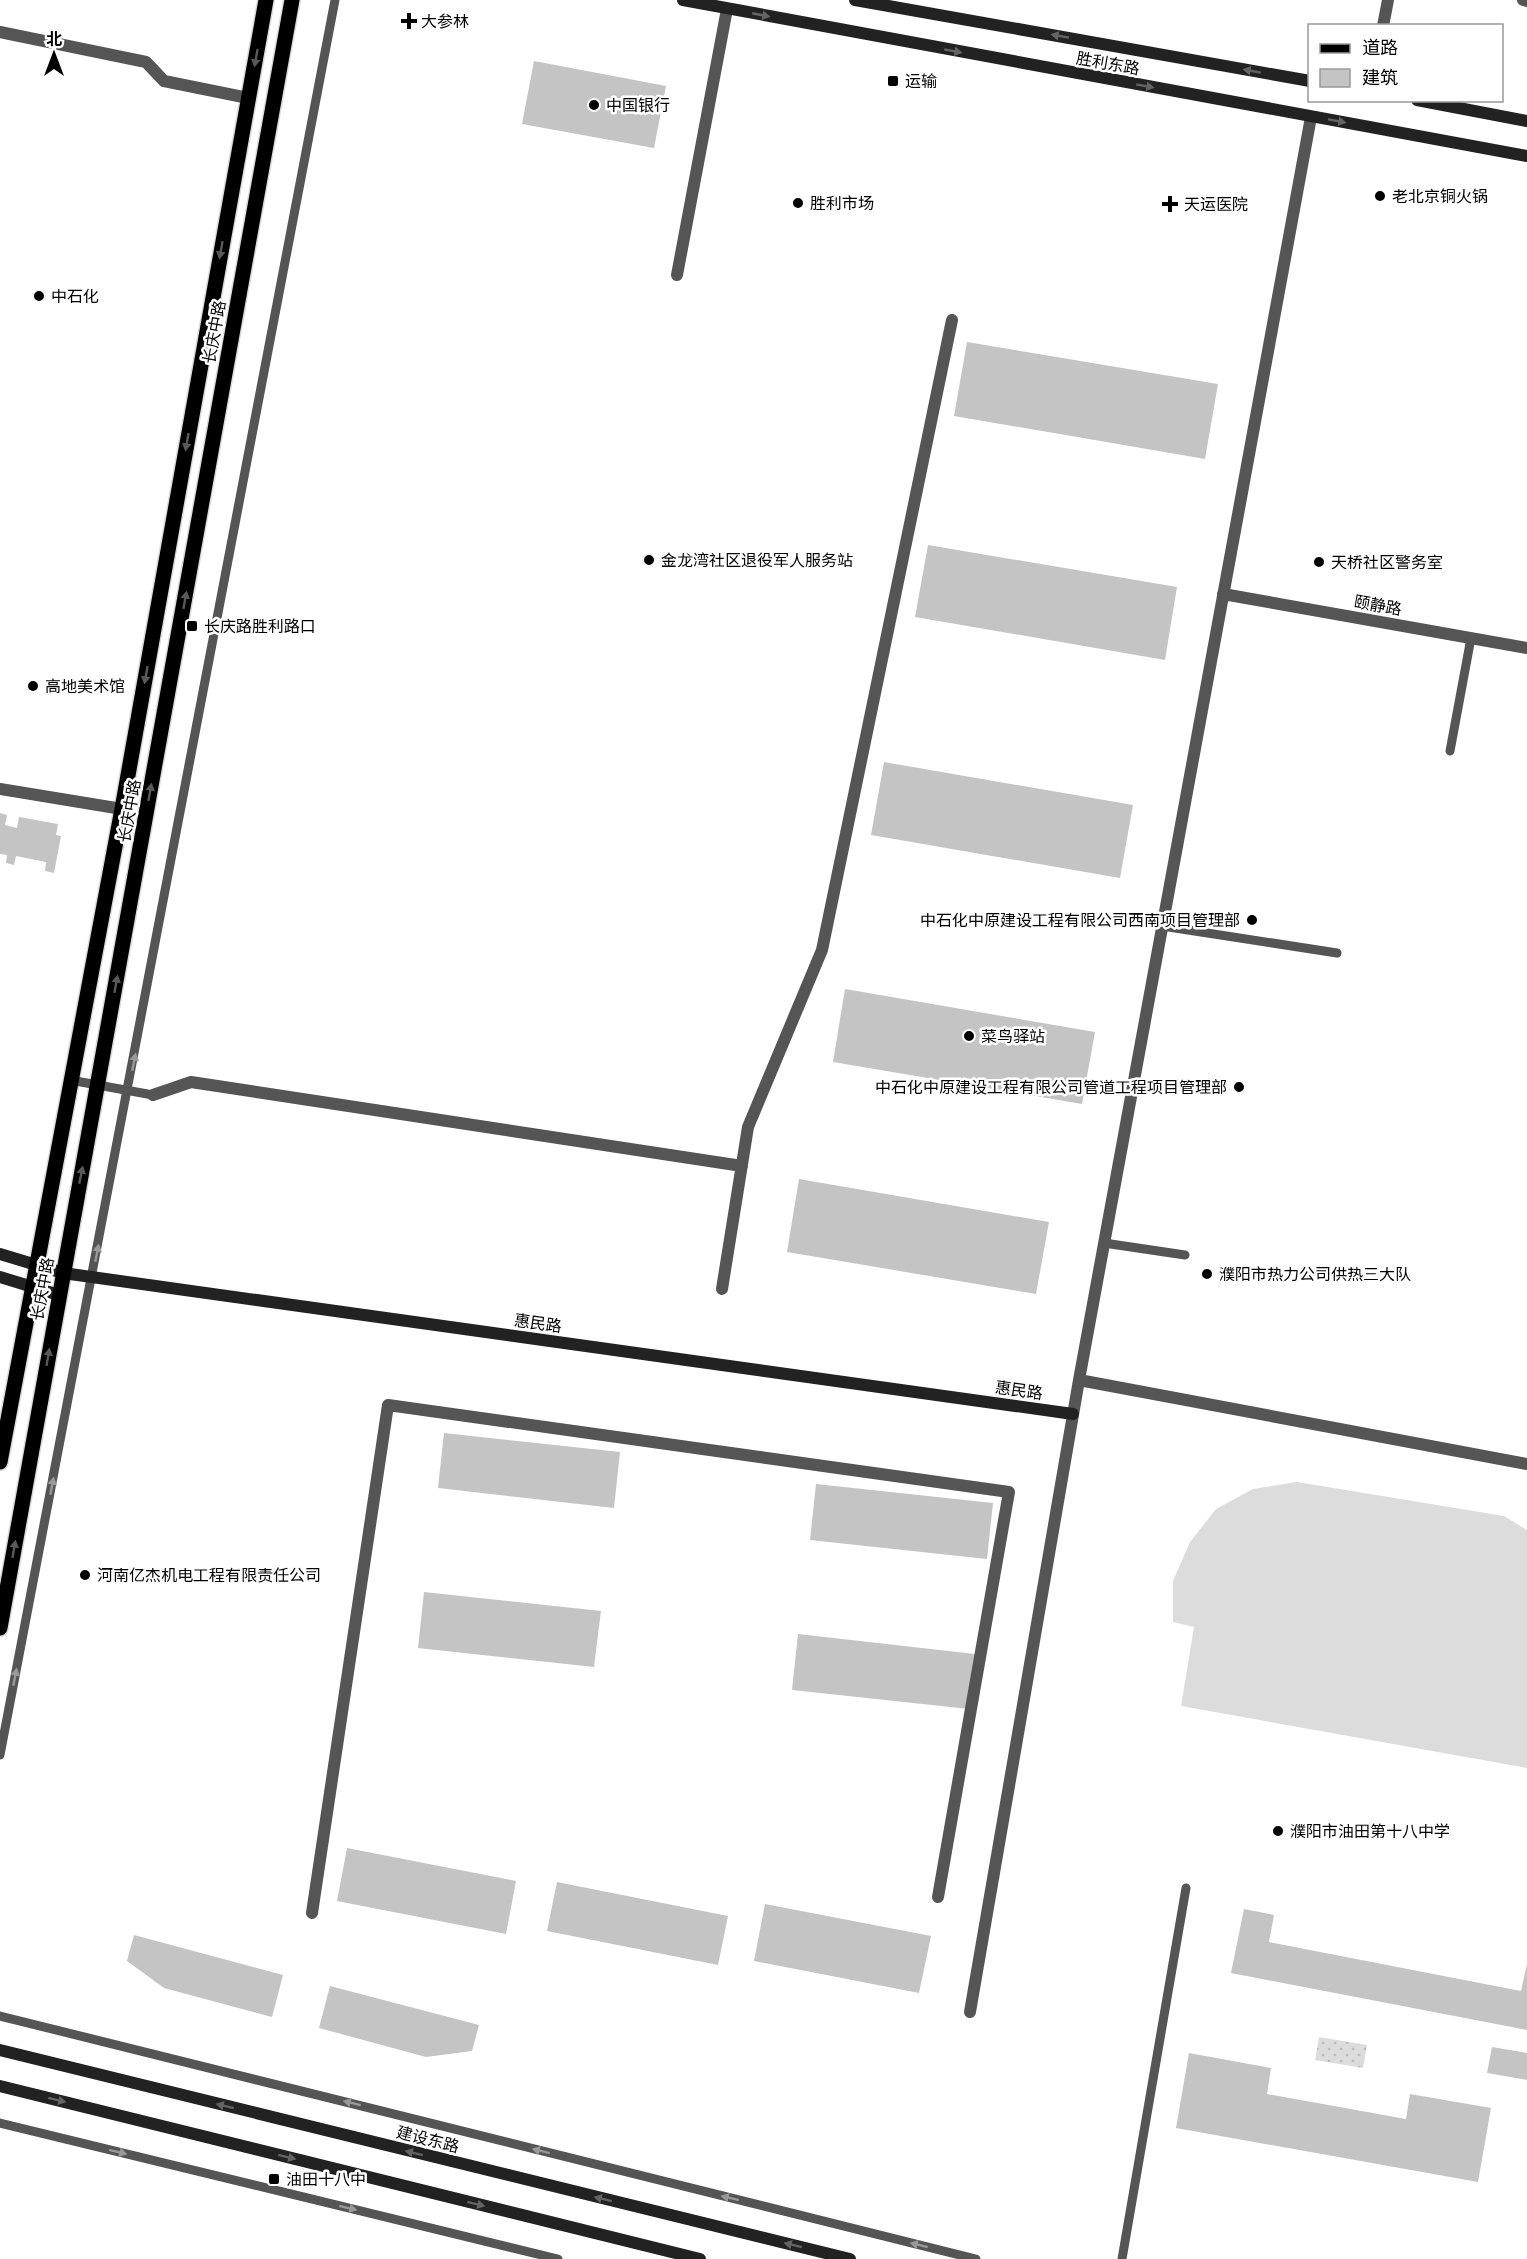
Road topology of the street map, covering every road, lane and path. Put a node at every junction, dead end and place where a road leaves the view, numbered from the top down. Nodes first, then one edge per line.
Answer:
1 (266, 0) edge
2 (292, 0) edge
3 (335, 0) edge
4 (683, 0) edge
5 (855, 0) edge
6 (1388, 0) edge
7 (727, 9) junction
8 (1383, 24) edge
9 (0, 32) edge
10 (1308, 81) edge
11 (248, 98) junction
12 (1428, 102) edge
13 (1311, 117) junction
14 (1527, 121) edge
15 (1527, 156) edge
16 (677, 275) dead end
17 (952, 320) dead end
18 (1223, 594) junction
19 (1472, 638) junction
20 (1527, 648) edge
21 (1450, 751) dead end
22 (0, 789) edge
23 (122, 809) junction
24 (1162, 926) junction
25 (1337, 953) dead end
26 (70, 1080) junction
27 (98, 1085) junction
28 (128, 1091) junction
29 (153, 1095) joint
30 (742, 1166) junction
31 (1104, 1243) junction
32 (0, 1254) edge
33 (1185, 1255) dead end
34 (36, 1264) junction
35 (63, 1273) junction
36 (92, 1277) junction
37 (4, 1281) edge
38 (32, 1286) junction
39 (722, 1289) dead end
40 (59, 1295) junction
41 (1078, 1380) junction
42 (1073, 1414) junction
43 (0, 1462) edge
44 (1527, 1464) edge
45 (0, 1628) edge
46 (0, 1755) edge
47 (1186, 1888) dead end
48 (938, 1897) dead end
49 (312, 1913) dead end
50 (970, 2012) dead end
51 (0, 2016) edge
52 (0, 2050) edge
53 (0, 2086) edge
54 (0, 2123) edge
55 (558, 2259) edge
56 (700, 2259) edge
57 (849, 2259) edge
58 (976, 2259) edge
59 (1122, 2259) edge

1 -> 11 main road, 长庆中路
27 -> 2 main road, 长庆中路
28 -> 3 lane
4 - 7 main road, 胜利东路
10 -> 5 main road, 胜利东路
6 - 8 street
7 -> 13 main road, 胜利东路
7 - 16 street
9 - 11 street
11 -> 23 main road, 长庆中路
12 - 14 main road
13 -> 15 main road, 胜利东路
13 - 18 street
17 - 30 street
18 - 19 street, 颐静路
18 - 24 street
19 - 20 street, 颐静路
19 - 21 lane
22 - 23 street
23 - 26 main road, 长庆中路
24 - 25 lane
24 - 31 street
26 - 27 lane
26 - 34 main road, 长庆中路
27 - 28 lane
35 -> 27 main road, 长庆中路
28 - 29 lane
36 -> 28 lane
29 - 30 street
30 - 39 street
31 - 33 lane
31 - 41 street
32 - 34 main road, 惠民路
34 - 35 main road, 惠民路
34 - 38 main road, 长庆中路
35 - 36 main road, 惠民路
35 - 40 main road, 长庆中路
36 - 42 main road, 惠民路
46 -> 36 lane
37 - 38 main road
38 - 40 main road
38 - 43 main road, 长庆中路
45 -> 40 main road, 长庆中路
41 - 42 street
41 - 44 street
42 - 50 street
47 - 59 lane
48 - 49 street
58 -> 51 lane
57 -> 52 main road, 建设东路
53 -> 56 main road
54 -> 55 lane

